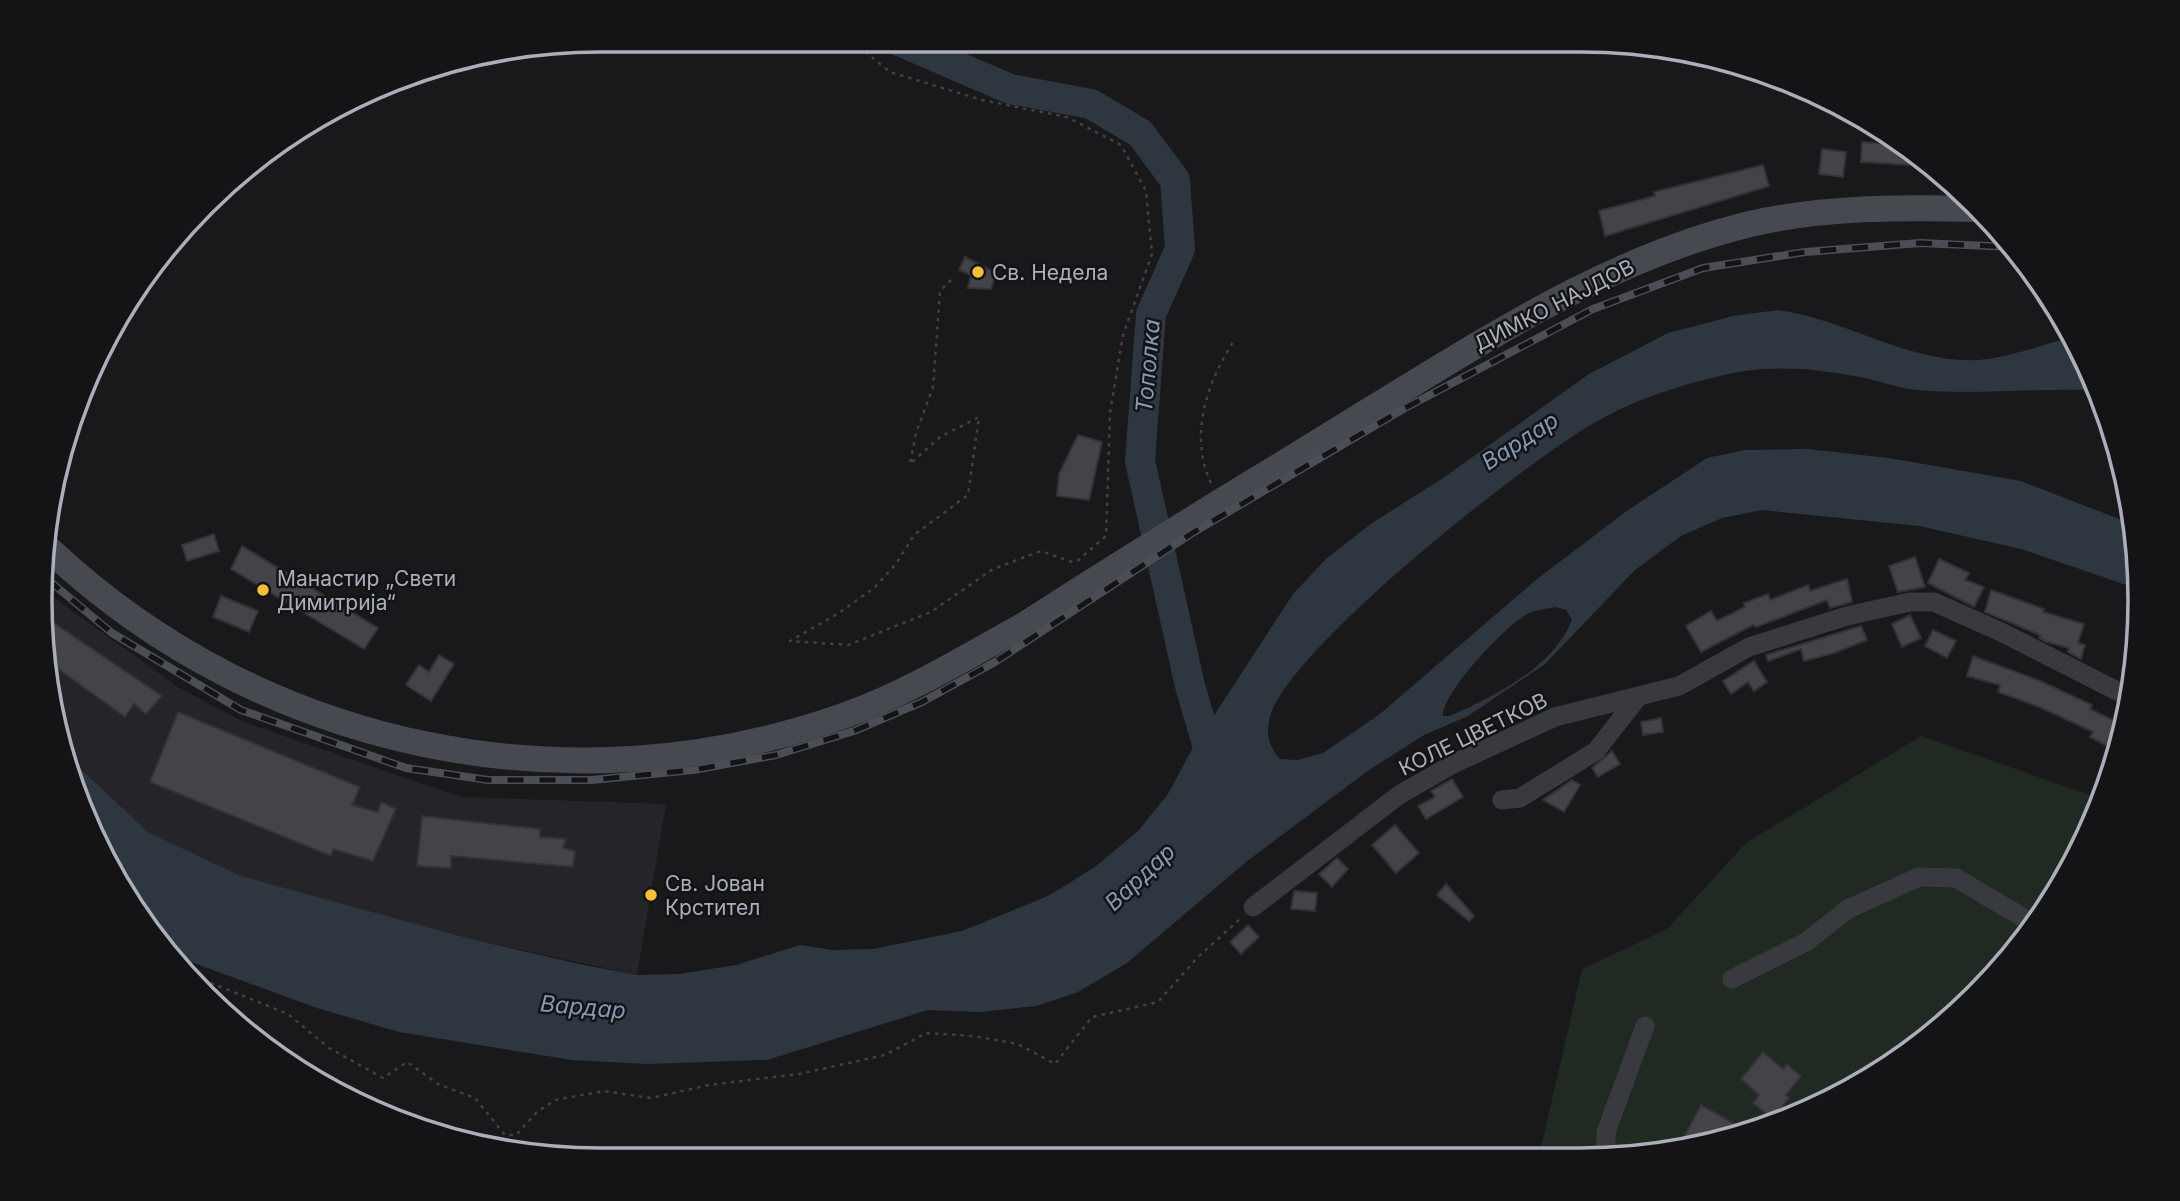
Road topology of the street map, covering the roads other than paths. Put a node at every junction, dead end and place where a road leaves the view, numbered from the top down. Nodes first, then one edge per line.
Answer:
1 (1963, 209) edge
2 (55, 554) edge
3 (2120, 692) edge
4 (1638, 697) junction
5 (1502, 800) dead end
6 (1253, 907) road end
7 (2026, 918) edge
8 (1732, 979) dead end
9 (1645, 1026) dead end
10 (1606, 1147) edge

1 - 2 main road, ДИМКО НАЈДОВ
3 - 4 street, КОЛЕ ЦВЕТКОВ
4 - 5 street
4 - 6 street, КОЛЕ ЦВЕТКОВ
7 - 8 street
9 - 10 street

